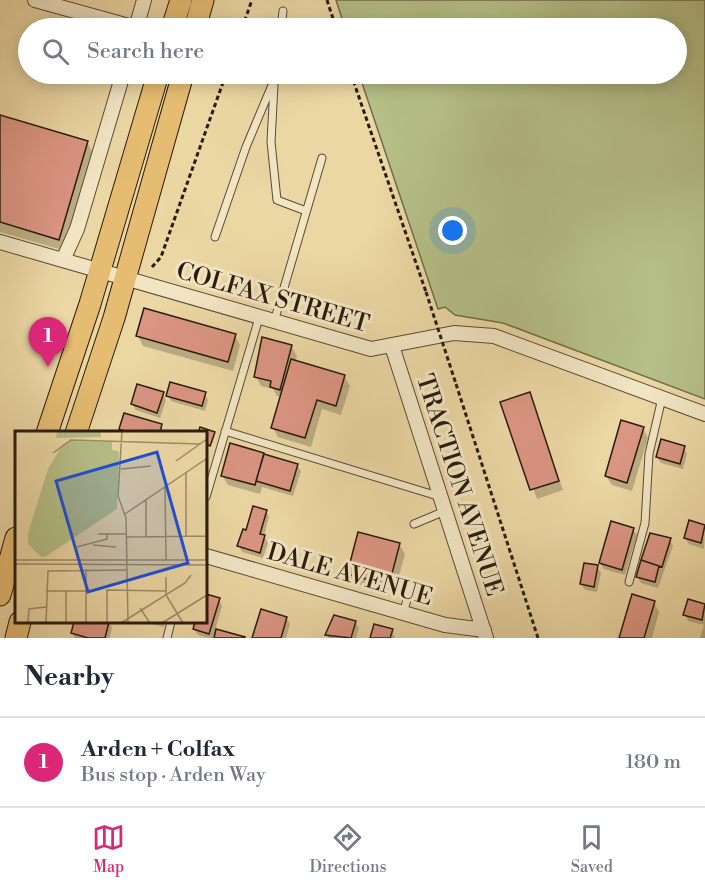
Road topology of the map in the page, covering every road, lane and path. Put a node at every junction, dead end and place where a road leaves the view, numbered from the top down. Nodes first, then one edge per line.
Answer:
1 (35, 0) edge
2 (144, 0) edge
3 (181, 0) edge
4 (203, 0) edge
5 (252, 0) edge
6 (327, 0) edge
7 (283, 11) dead end
8 (100, 18) edge
9 (139, 18) edge
10 (175, 18) edge
11 (198, 18) edge
12 (246, 18) edge
13 (282, 18) edge
14 (333, 18) edge
15 (120, 84) edge
16 (155, 84) edge
17 (180, 84) edge
18 (222, 84) edge
19 (272, 84) edge
20 (275, 84) edge
21 (354, 84) edge
22 (322, 158) dead end
23 (306, 211) junction
24 (215, 237) dead end
25 (0, 243) edge
26 (63, 260) junction
27 (152, 267) dead end
28 (100, 270) junction
29 (126, 277) junction
30 (259, 318) junction
31 (274, 322) junction
32 (392, 346) junction
33 (662, 398) junction
34 (705, 414) edge
35 (47, 431) edge
36 (76, 431) edge
37 (225, 431) junction
38 (207, 494) edge
39 (441, 497) junction
40 (446, 511) junction
41 (414, 524) dead end
42 (15, 542) edge
43 (207, 556) edge
44 (628, 582) dead end
45 (411, 587) dead end
46 (0, 595) edge
47 (403, 613) junction
48 (20, 623) edge
49 (170, 623) edge
50 (485, 634) edge
51 (16, 638) edge
52 (166, 638) edge
53 (538, 638) edge

1 - 8 street
2 - 9 street
3 - 10 main road
4 - 11 main road
5 - 12 path
6 - 14 path
7 - 13 lane
15 - 26 street
16 - 28 main road
17 - 29 main road
18 - 27 path
19 - 24 lane
20 - 23 lane
21 - 53 path, bridge
22 - 23 lane
23 - 31 lane
25 - 26 street, COLFAX STREET
26 - 28 street, COLFAX STREET
28 - 29 street, COLFAX STREET
28 - 35 main road
29 - 30 street, COLFAX STREET
29 - 36 main road
30 - 31 street, COLFAX STREET
30 - 37 lane
31 - 32 street, COLFAX STREET
32 - 33 street, COLFAX STREET
32 - 39 street, TRACTION AVENUE
33 - 34 street, COLFAX STREET
33 - 44 lane
37 - 38 lane
37 - 39 lane
39 - 40 street, TRACTION AVENUE
40 - 41 lane
40 - 50 street, TRACTION AVENUE
42 - 46 main road
43 - 47 street, DALE AVENUE
45 - 47 lane
47 - 50 street, DALE AVENUE
48 - 51 main road
49 - 52 lane

